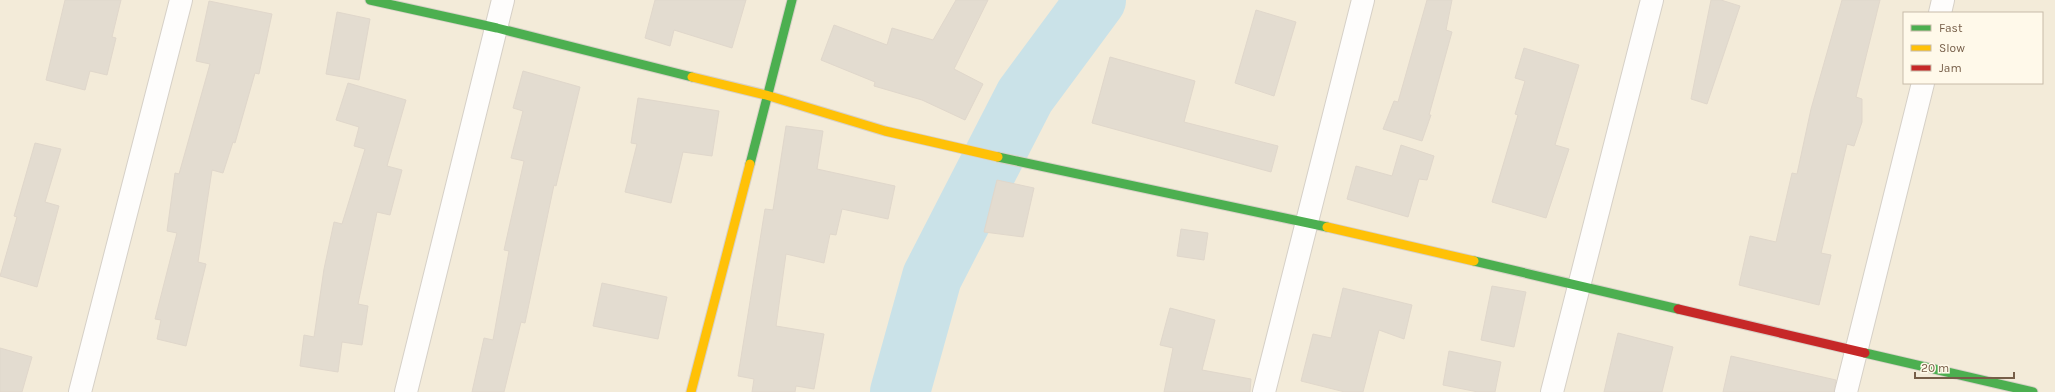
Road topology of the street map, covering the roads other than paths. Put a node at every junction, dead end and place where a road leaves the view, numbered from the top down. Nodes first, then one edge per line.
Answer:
1 (181, 0) edge
2 (370, 0) edge
3 (503, 0) edge
4 (792, 0) edge
5 (1363, 0) edge
6 (1652, 0) edge
7 (1943, 0) edge
8 (1940, 12) edge
9 (497, 28) junction
10 (1923, 84) edge
11 (766, 96) junction
12 (1306, 222) junction
13 (1579, 286) junction
14 (1857, 350) junction
15 (80, 392) edge
16 (406, 392) edge
17 (691, 392) edge
18 (1264, 392) edge
19 (1552, 392) edge
20 (1846, 392) edge
21 (2033, 392) edge

1 - 15 street
2 - 9 street
3 - 9 street
4 - 11 street
5 - 12 street
6 - 13 street
7 - 8 street
9 - 11 street
9 - 16 street
10 - 14 street
11 - 12 street
11 - 17 street
12 - 13 street
12 - 18 street
13 - 14 street
13 - 19 street
14 - 20 street
14 - 21 street

